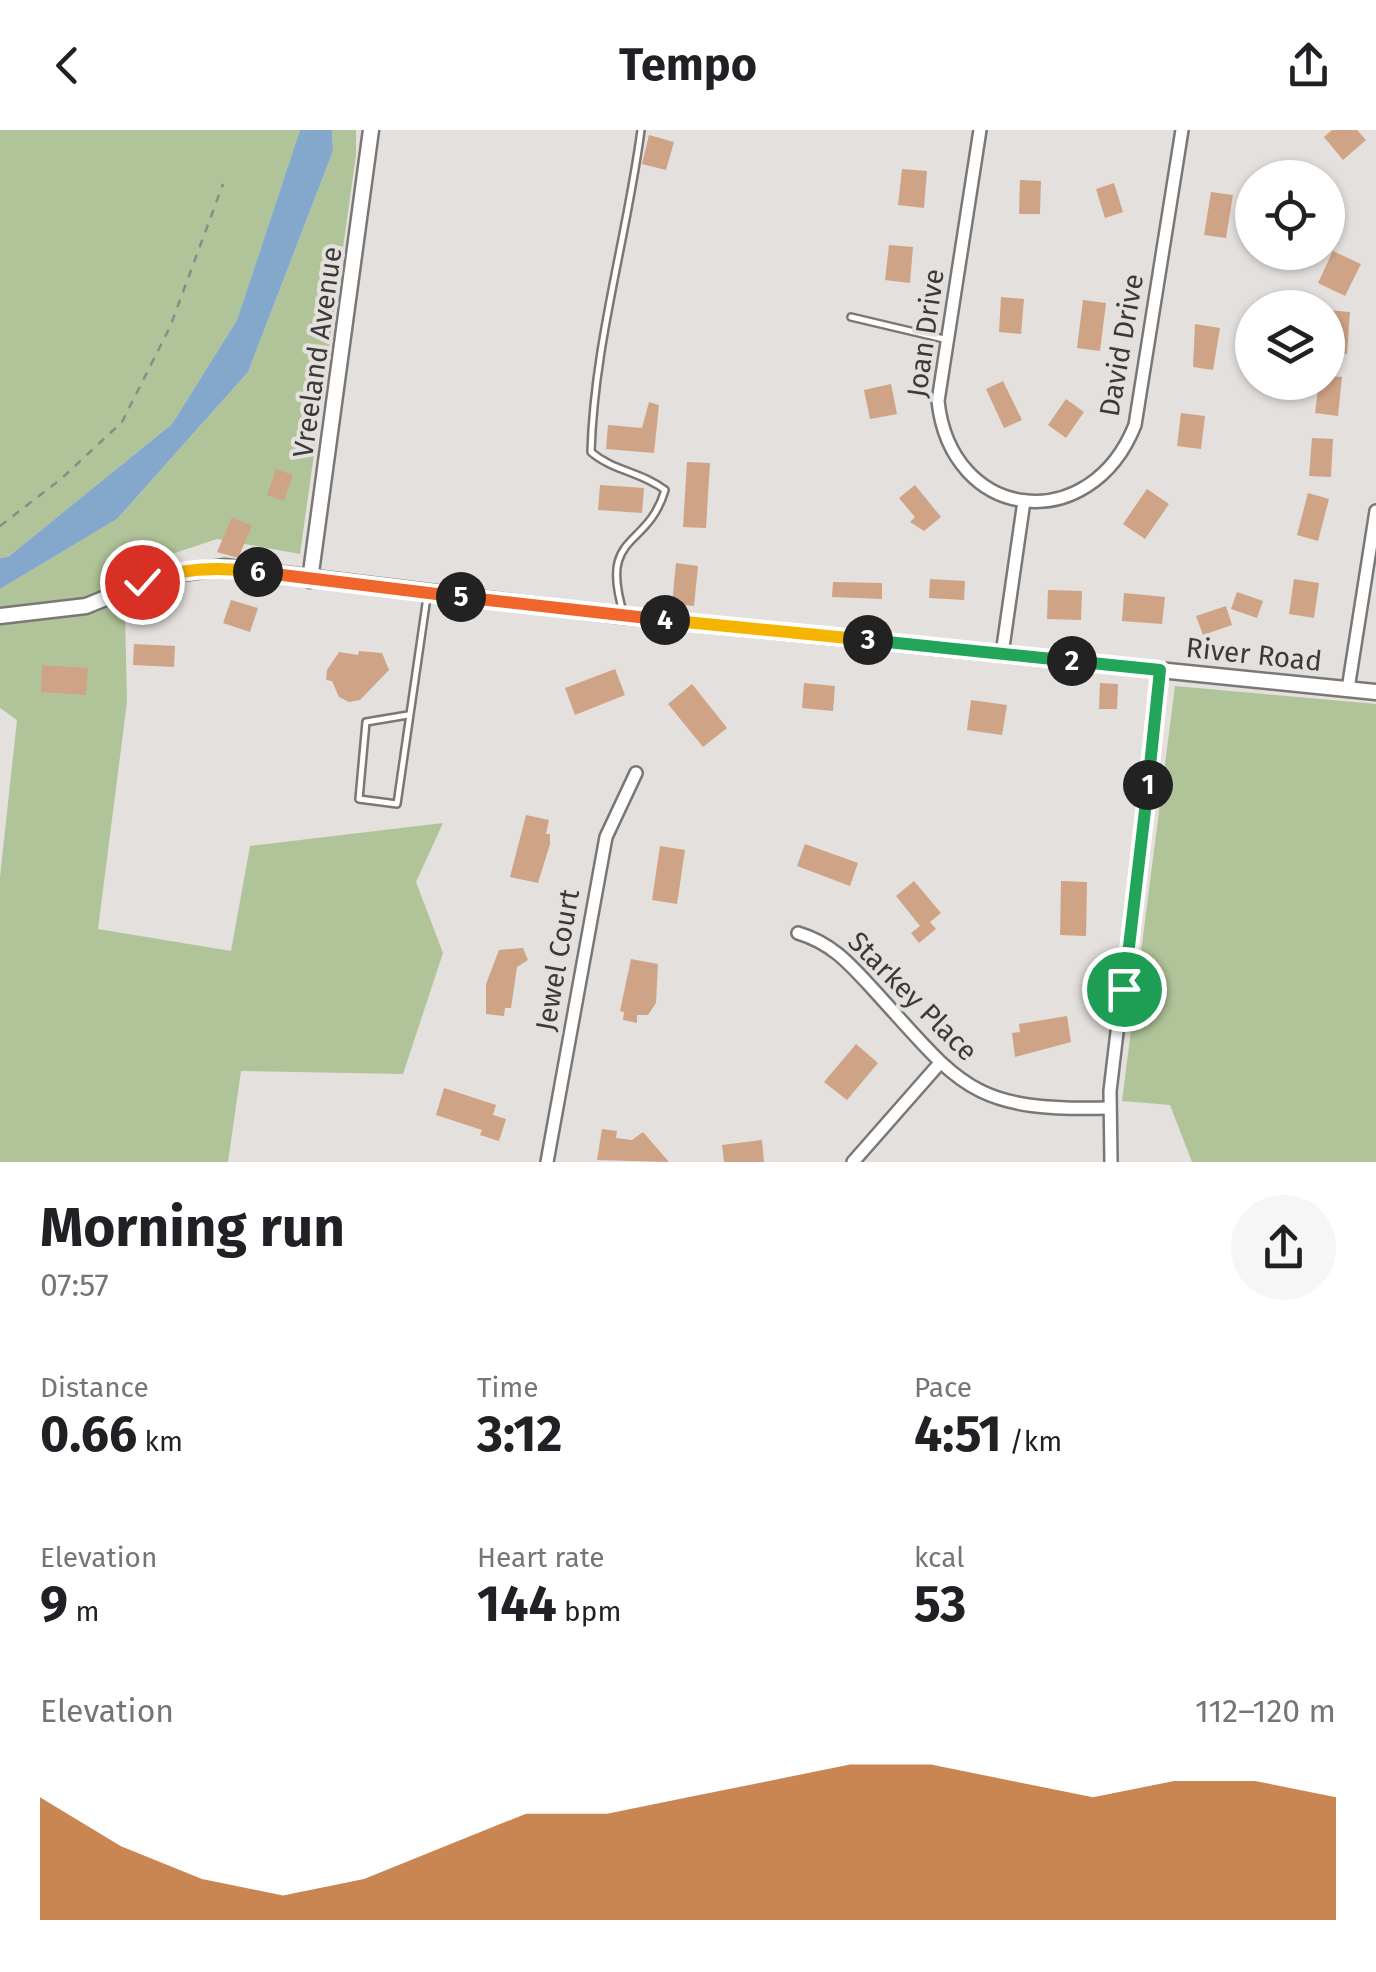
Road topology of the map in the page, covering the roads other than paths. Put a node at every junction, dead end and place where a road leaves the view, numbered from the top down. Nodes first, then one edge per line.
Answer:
1 (371, 130) edge
2 (641, 130) edge
3 (980, 130) edge
4 (1182, 130) edge
5 (851, 317) dead end
6 (947, 340) junction
7 (1024, 502) junction
8 (1376, 512) edge
9 (310, 580) junction
10 (427, 594) junction
11 (0, 616) edge
12 (624, 616) junction
13 (1002, 654) junction
14 (1160, 670) junction
15 (1348, 689) junction
16 (1376, 692) edge
17 (408, 715) junction
18 (636, 773) dead end
19 (798, 933) dead end
20 (940, 1062) junction
21 (1110, 1108) junction
22 (547, 1162) edge
23 (853, 1162) edge
24 (1111, 1162) edge

1 - 9 street, Vreeland Avenue
2 - 12 lane
3 - 6 street, Joan Drive
4 - 7 street, David Drive
5 - 6 lane
6 - 7 street, Joan Drive
7 - 13 street
8 - 15 street
9 - 10 street, River Road
9 - 11 street, River Road
10 - 12 street, River Road
10 - 17 lane
12 - 13 street, River Road
13 - 14 street, River Road
14 - 15 street, River Road
14 - 21 street
15 - 16 street, River Road
17 - 17 lane
18 - 22 street, Jewel Court
19 - 20 street, Starkey Place
20 - 21 street, Starkey Place
20 - 23 street
21 - 24 street

